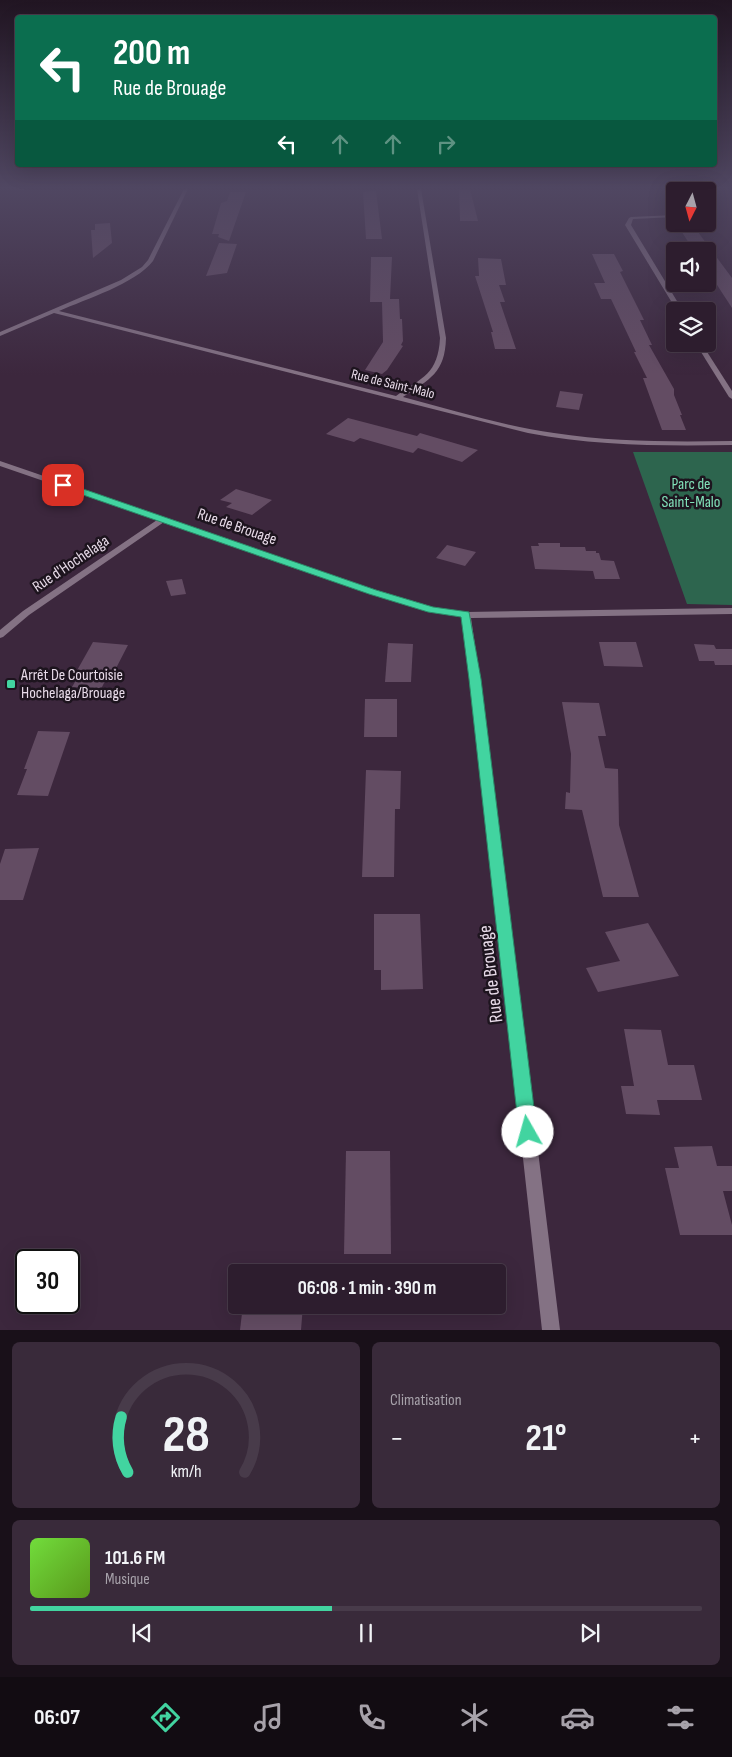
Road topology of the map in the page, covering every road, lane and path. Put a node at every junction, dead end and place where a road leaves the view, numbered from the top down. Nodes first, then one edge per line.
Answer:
1 (155, 251) edge
2 (430, 251) edge
3 (644, 251) edge
4 (675, 302) edge
5 (53, 311) junction
6 (0, 334) edge
7 (704, 352) edge
8 (732, 397) edge
9 (397, 398) junction
10 (732, 443) edge
11 (0, 463) edge
12 (162, 520) junction
13 (732, 611) edge
14 (466, 615) junction
15 (0, 635) edge
16 (551, 1330) edge

1 - 5 street
2 - 9 street
3 - 4 street
5 - 6 street
5 - 9 street, Rue de Saint-Malo
7 - 8 street
9 - 10 street, Rue de Saint-Malo
11 - 12 street, Rue de Brouage
12 - 14 street, Rue de Brouage
12 - 15 street, Rue d'Hochelaga
13 - 14 street, Rue de Brouage
14 - 16 street, Rue de Brouage

